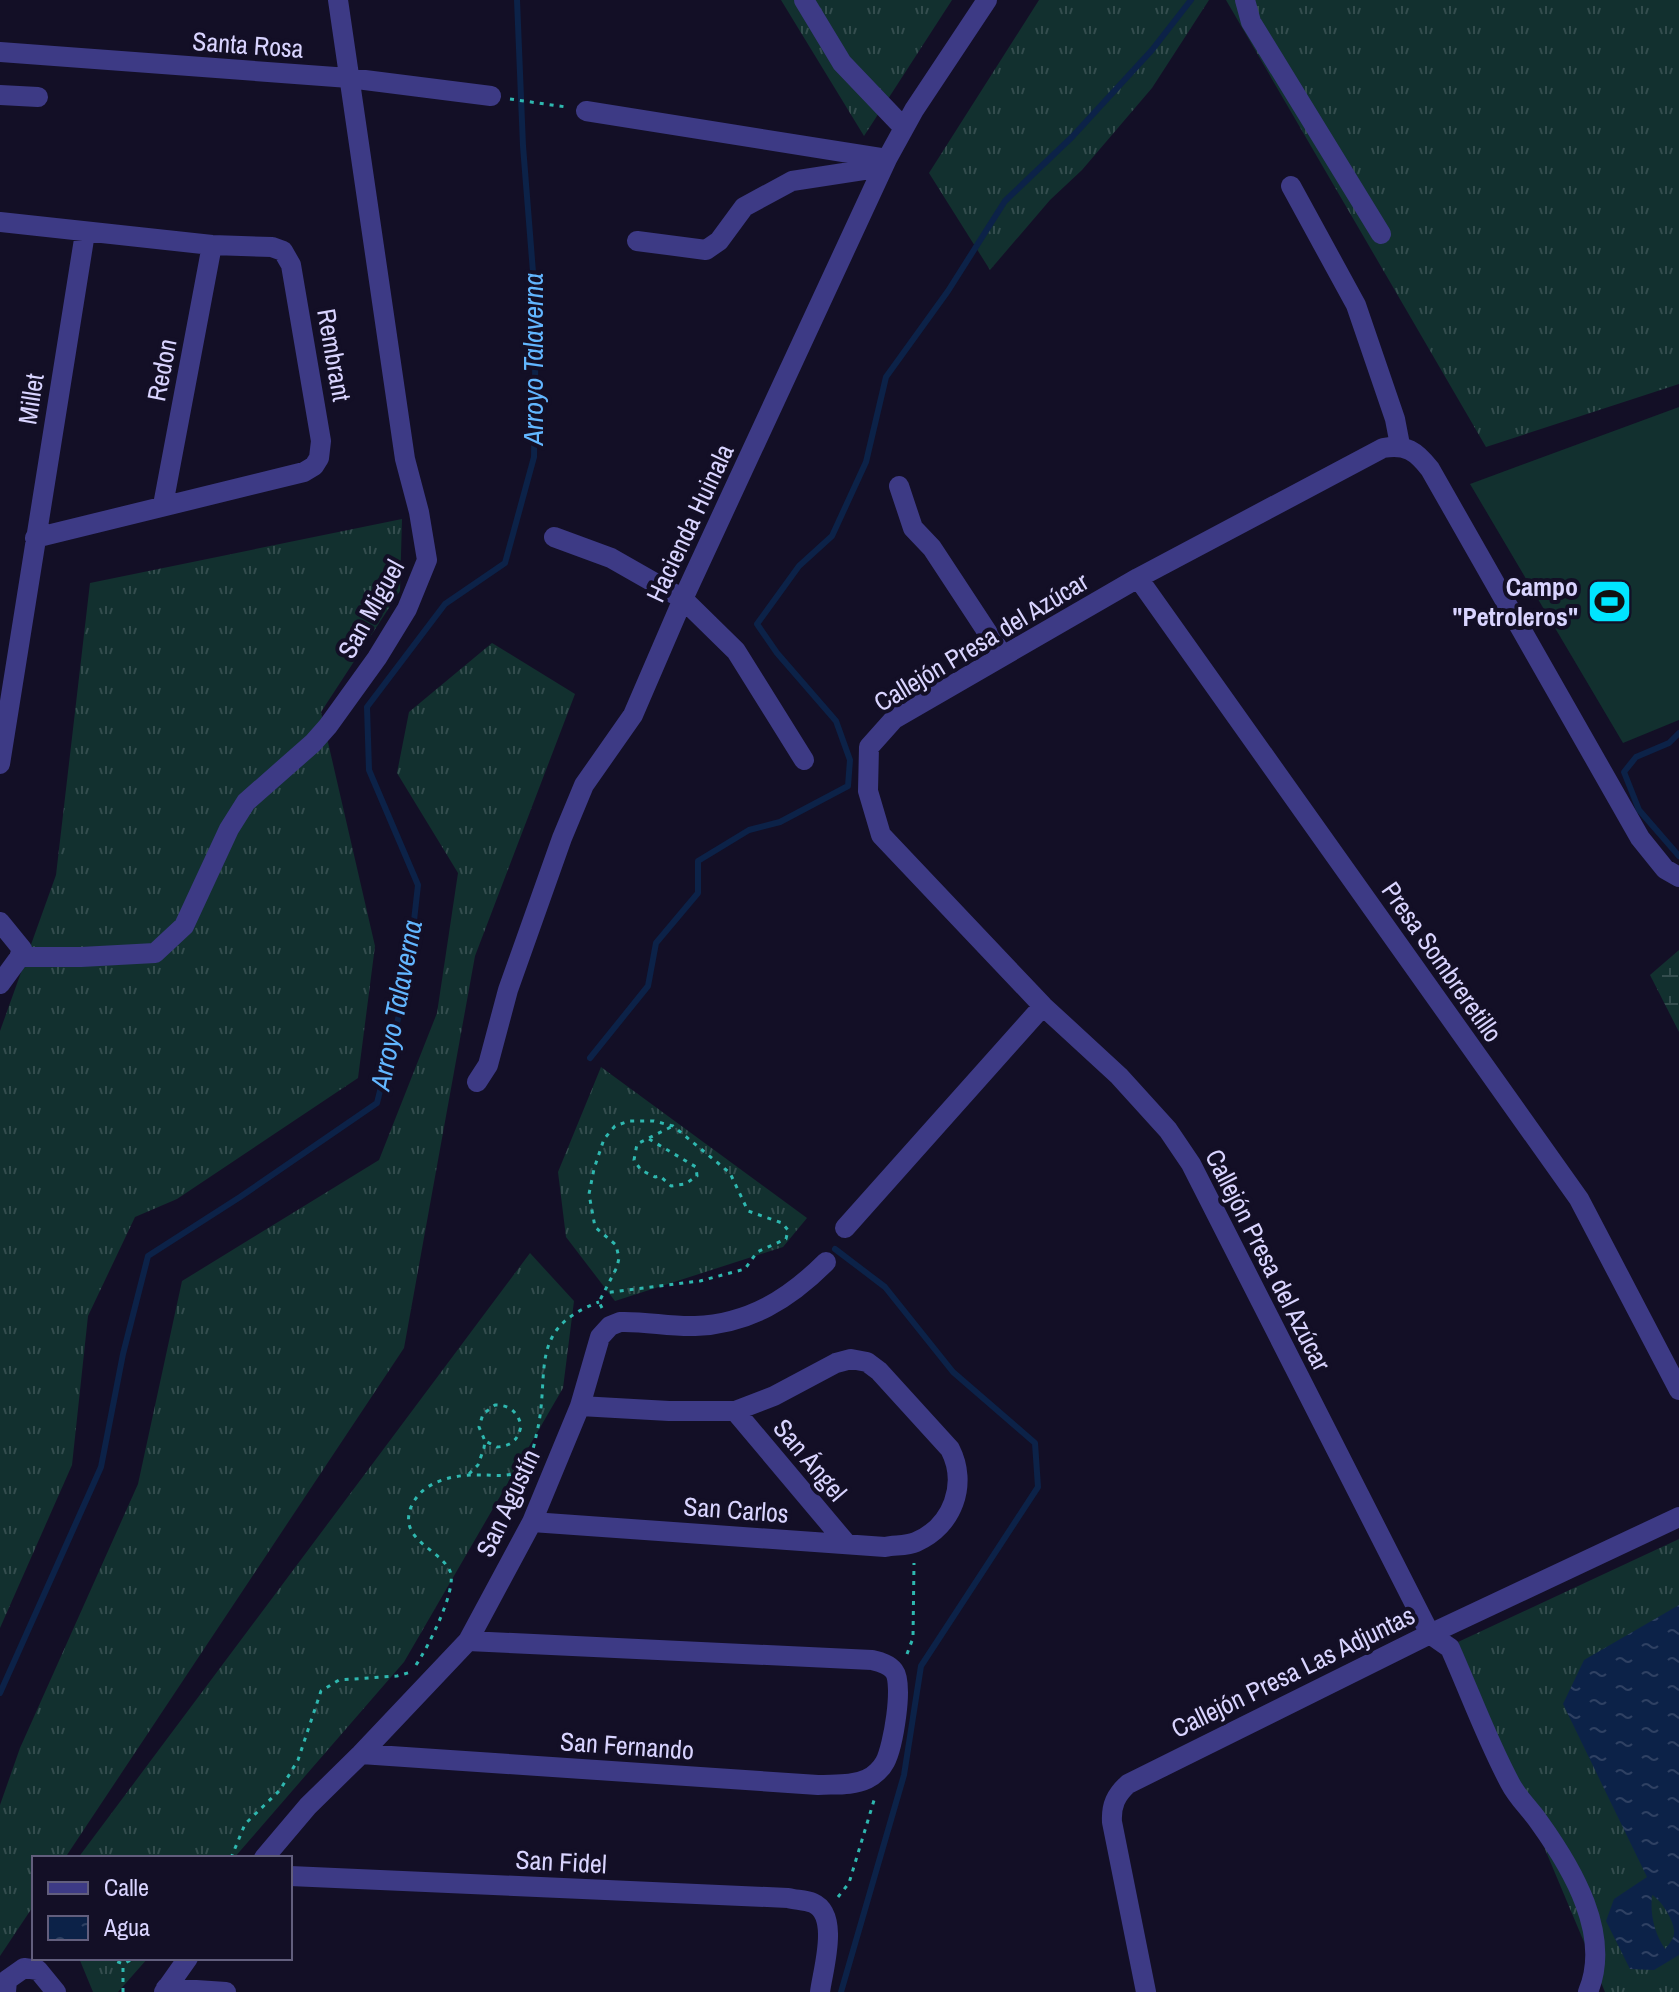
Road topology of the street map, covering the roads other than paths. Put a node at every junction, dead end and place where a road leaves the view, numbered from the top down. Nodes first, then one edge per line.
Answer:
1 (338, 0) edge
2 (804, 0) edge
3 (987, 0) edge
4 (1245, 0) edge
5 (0, 52) edge
6 (349, 78) junction
7 (0, 95) edge
8 (38, 97) dead end
9 (497, 97) road end
10 (586, 111) dead end
11 (904, 128) junction
12 (885, 163) junction
13 (1291, 186) dead end
14 (0, 222) edge
15 (85, 233) junction
16 (1381, 234) dead end
17 (637, 241) dead end
18 (212, 245) junction
19 (1400, 445) junction
20 (899, 486) dead end
21 (163, 505) junction
22 (554, 537) dead end
23 (35, 538) junction
24 (1138, 578) junction
25 (683, 599) junction
26 (1003, 656) junction
27 (804, 760) dead end
28 (0, 764) edge
29 (1679, 877) edge
30 (0, 922) edge
31 (27, 957) dead end
32 (0, 984) edge
33 (1043, 1006) junction
34 (477, 1082) dead end
35 (845, 1228) dead end
36 (826, 1262) dead end
37 (1679, 1390) edge
38 (580, 1406) junction
39 (735, 1411) junction
40 (1679, 1517) edge
41 (532, 1522) junction
42 (846, 1543) junction
43 (1430, 1634) junction
44 (468, 1641) junction
45 (361, 1754) junction
46 (266, 1856) edge
47 (292, 1876) edge
48 (187, 1960) edge
49 (165, 1990) edge
50 (6, 1992) edge
51 (56, 1992) edge
52 (226, 1992) edge
53 (820, 1992) edge
54 (1146, 1992) edge
55 (1588, 1992) edge

1 - 6 street, San Miguel
2 - 11 street
3 - 11 street
4 - 16 street
5 - 6 street, Santa Rosa
6 - 9 street, Santa Rosa
6 - 31 street, San Miguel
7 - 8 street
10 - 12 street
11 - 12 street, Hacienda Huinala
12 - 17 street
12 - 25 street, Hacienda Huinala
13 - 19 street
14 - 15 street, Rembrant
15 - 18 street, Rembrant
15 - 23 street, Millet
18 - 21 street, Redon
18 - 21 street, Rembrant
19 - 24 street, Callejón Presa del Azúcar
19 - 29 street
20 - 26 street
21 - 23 street, Rembrant
22 - 25 street
23 - 28 street, Millet
24 - 26 street, Callejón Presa del Azúcar
24 - 37 street, Presa Sombreretillo
25 - 27 street
25 - 34 street, Hacienda Huinala
26 - 33 street, Callejón Presa del Azúcar
30 - 32 street
33 - 35 street
33 - 43 street, Callejón Presa del Azúcar
36 - 38 street, San Agustín
38 - 39 street
38 - 41 street, San Agustín
39 - 42 street, San Ángel
39 - 42 street, San Carlos
40 - 43 street, Callejón Presa Las Adjuntas
41 - 42 street, San Carlos
41 - 44 street, San Agustín
43 - 54 street, Callejón Presa Las Adjuntas
43 - 55 street, Callejón Presa del Azúcar
44 - 45 street, San Agustín
44 - 45 street, San Fernando
45 - 46 street, San Agustín
47 - 53 street, San Fidel
48 - 49 street
49 - 52 street
50 - 51 street

